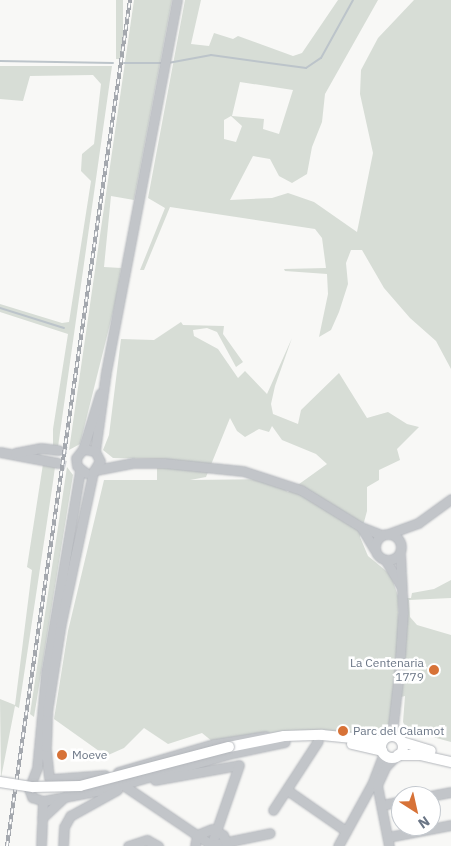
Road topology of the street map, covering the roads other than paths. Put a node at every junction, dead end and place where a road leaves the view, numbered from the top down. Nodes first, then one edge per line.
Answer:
1 (177, 0) edge
2 (106, 372) junction
3 (41, 448) junction
4 (58, 450) tunnel mouth
5 (77, 451) junction
6 (0, 452) edge
7 (97, 453) junction
8 (12, 454) junction
9 (28, 457) junction
10 (133, 463) junction
11 (78, 468) junction
12 (94, 471) junction
13 (451, 500) edge
14 (418, 523) junction
15 (361, 527) junction
16 (385, 534) junction
17 (374, 549) junction
18 (400, 550) junction
19 (386, 561) junction
20 (401, 587) junction
21 (393, 725) junction
22 (284, 739) junction
23 (400, 740) junction
24 (318, 741) junction
25 (384, 746) junction
26 (397, 756) junction
27 (451, 756) edge
28 (451, 762) edge
29 (48, 767) junction
30 (98, 777) junction
31 (50, 779) junction
32 (68, 779) junction
33 (32, 780) junction
34 (0, 782) edge
35 (375, 784) junction
36 (123, 785) junction
37 (103, 790) junction
38 (287, 790) junction
39 (66, 796) junction
40 (47, 799) junction
41 (100, 800) junction
42 (391, 803) edge
43 (382, 805) junction
44 (273, 810) dead end
45 (42, 818) junction
46 (451, 825) edge
47 (217, 830) junction
48 (346, 830) junction
49 (270, 833) dead end
50 (197, 835) junction
51 (389, 842) edge
52 (227, 844) edge
53 (41, 846) edge
54 (63, 846) edge
55 (128, 846) edge
56 (158, 846) edge
57 (195, 846) edge
58 (212, 846) edge
59 (338, 846) edge

1 - 2 street
2 - 5 street
2 - 7 street
3 - 4 street
3 - 8 street
3 - 9 street
5 - 7 street
5 - 11 street
6 - 8 street
7 - 10 street
7 - 12 street
8 - 9 street
9 - 11 street
10 - 12 street
10 - 15 street
11 - 12 street
11 - 33 street
12 - 29 street
13 - 14 street
14 - 16 street
14 - 18 street
15 - 16 street
15 - 17 street
16 - 17 street
16 - 18 street
17 - 19 street
18 - 19 street
18 - 20 street
19 - 20 street
20 - 21 street
21 - 23 street
21 - 25 street
22 - 24 main road
22 - 25 main road
22 - 30 street
22 - 34 main road, bridge
22 - 36 street
23 - 25 main road
23 - 26 main road
23 - 27 main road
24 - 25 main road
24 - 38 street
25 - 26 main road
25 - 35 street
26 - 28 main road
26 - 35 street
29 - 31 street
29 - 32 street
30 - 32 street
30 - 37 street
31 - 32 street
31 - 33 street
31 - 40 street
33 - 40 street
35 - 43 street
35 - 48 street
36 - 37 street
36 - 41 street
36 - 47 street
36 - 50 street
37 - 39 street
37 - 41 street
38 - 44 street
38 - 48 street
39 - 40 street
39 - 45 street
40 - 45 street
41 - 54 street
42 - 43 street
43 - 51 street
45 - 53 street
46 - 51 street
47 - 50 street
47 - 52 street
47 - 58 street
48 - 59 street
49 - 52 street
50 - 57 street
50 - 58 street
52 - 58 street
55 - 56 street

